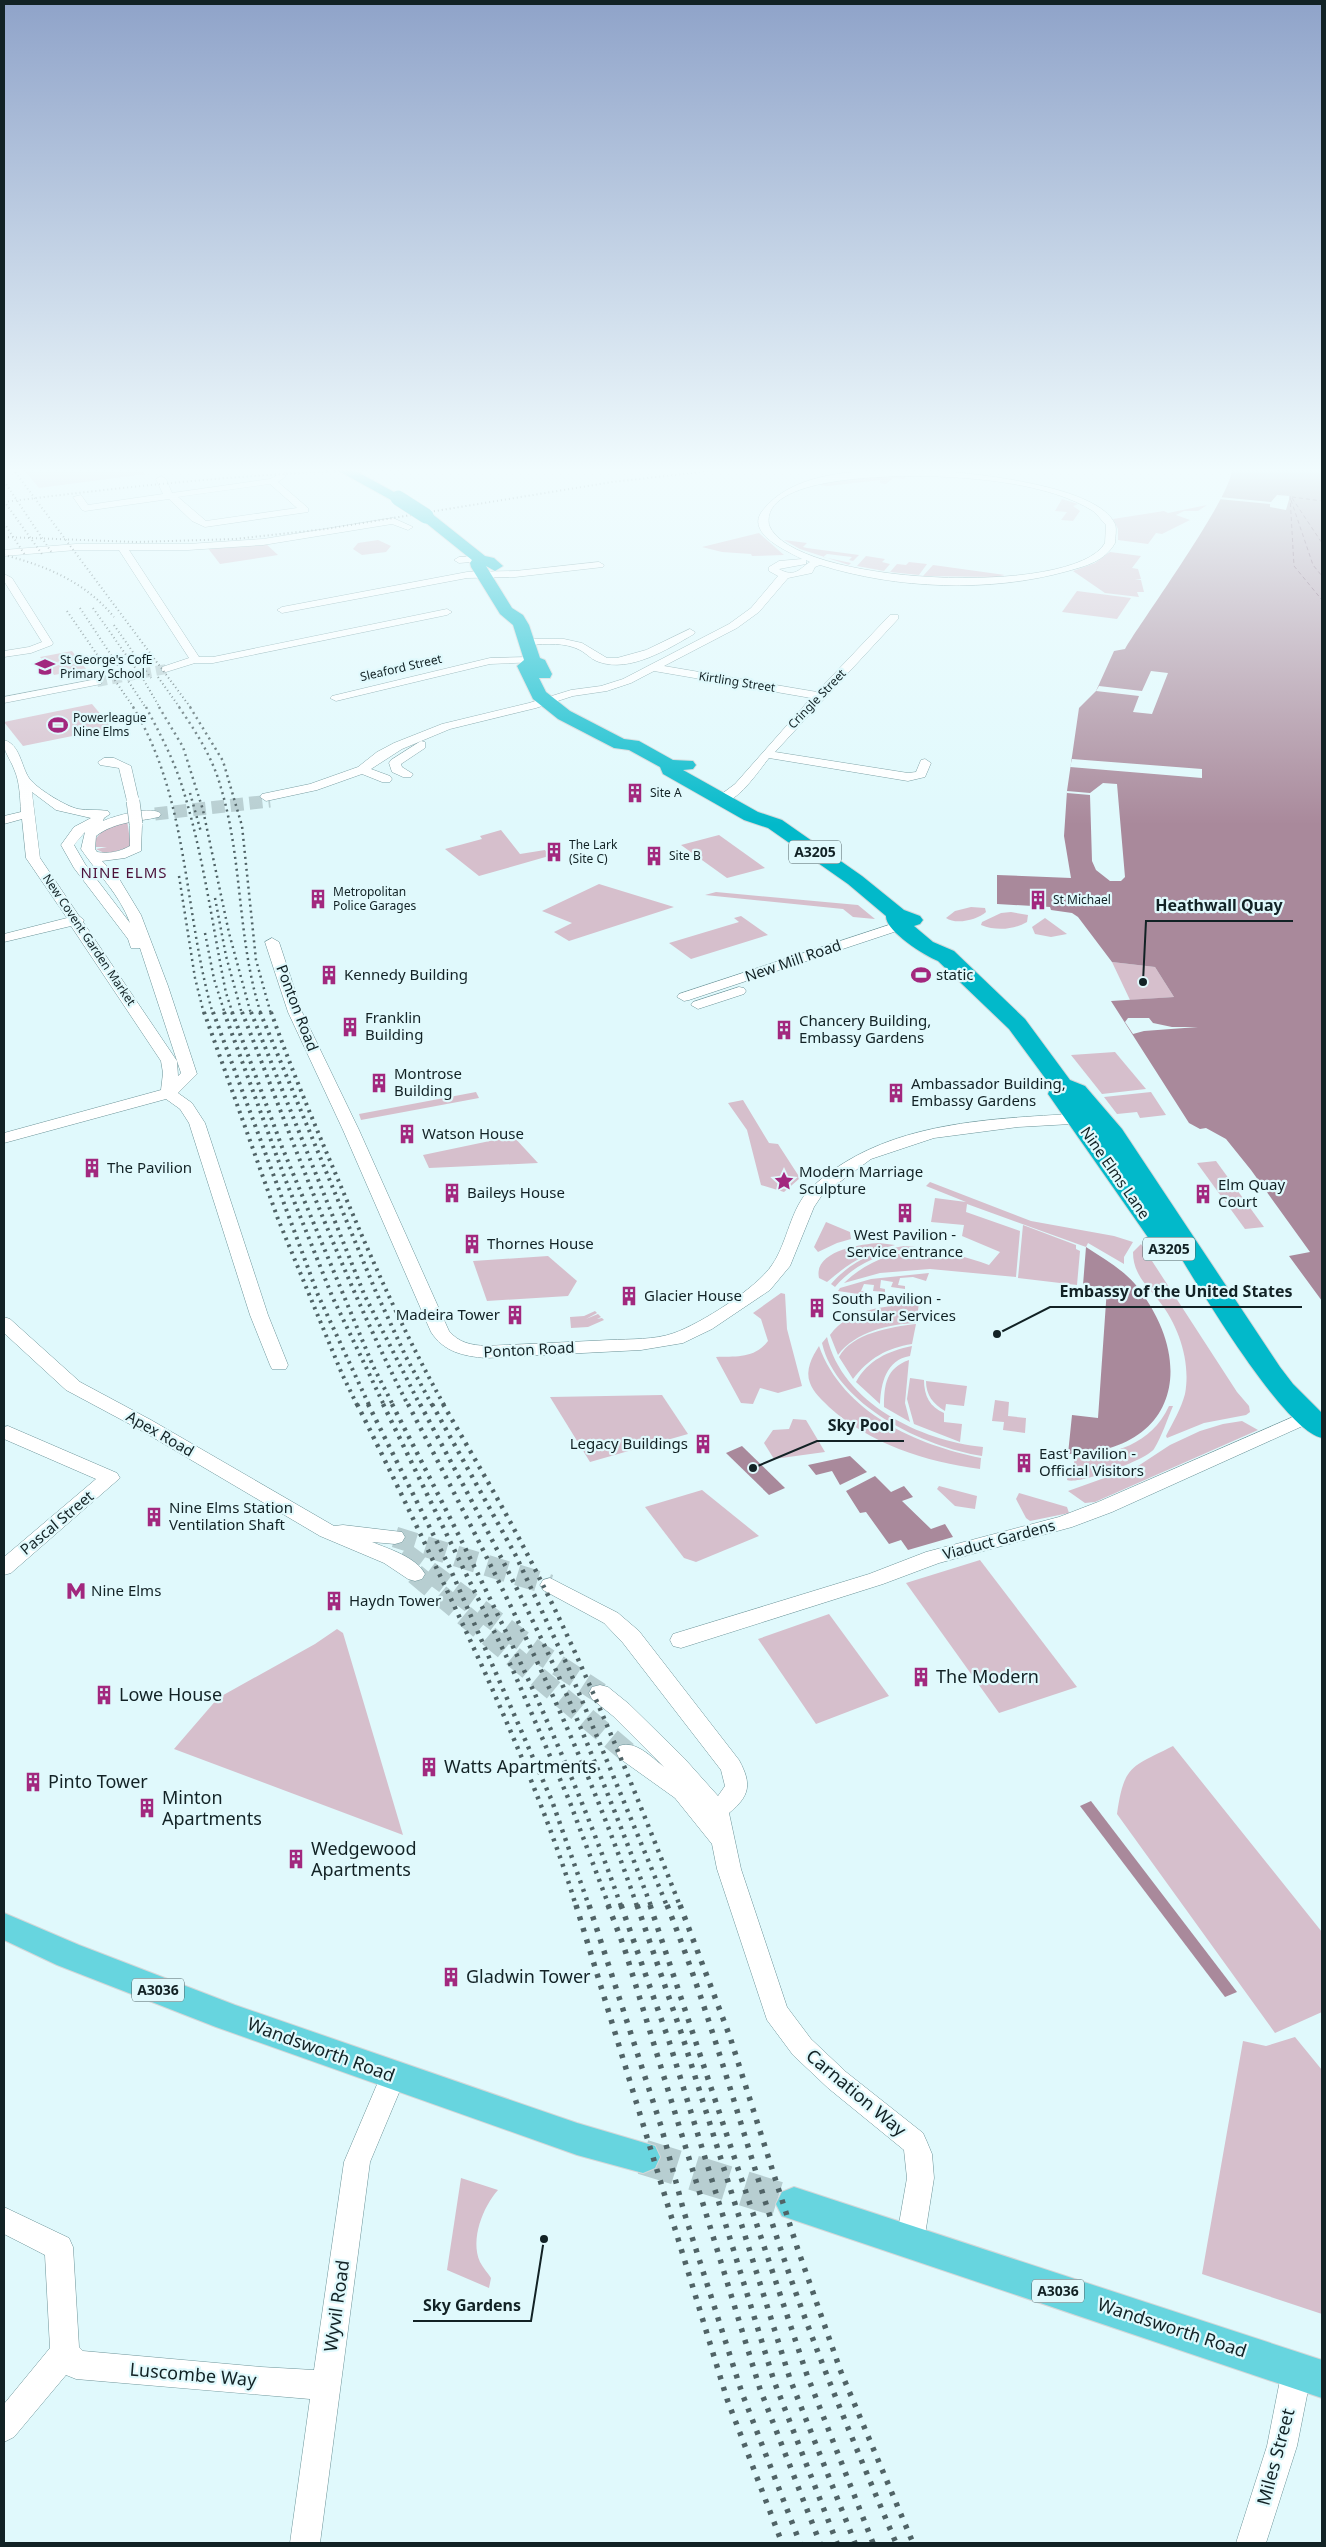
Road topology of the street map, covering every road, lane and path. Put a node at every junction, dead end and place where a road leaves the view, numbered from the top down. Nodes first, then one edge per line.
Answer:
1 (13, 588) edge
2 (150, 588) edge
3 (382, 588) edge
4 (493, 588) edge
5 (508, 588) edge
6 (774, 588) edge
7 (282, 610) dead end
8 (447, 612) dead end
9 (513, 613) junction
10 (894, 617) dead end
11 (690, 632) dead end
12 (535, 642) junction
13 (4, 654) edge
14 (194, 660) junction
15 (533, 660) junction
16 (653, 668) junction
17 (166, 669) tunnel mouth
18 (97, 682) tunnel mouth
19 (820, 696) junction
20 (336, 698) dead end
21 (4, 700) edge
22 (558, 702) junction
23 (426, 742) junction
24 (5, 746) edge
25 (766, 754) junction
26 (104, 762) dead end
27 (925, 764) dead end
28 (371, 770) junction
29 (26, 782) junction
30 (727, 791) junction
31 (268, 799) tunnel mouth
32 (28, 814) junction
33 (121, 814) junction
34 (4, 820) edge
35 (92, 855) junction
36 (76, 920) junction
37 (903, 924) junction
38 (4, 938) edge
39 (272, 942) dead end
40 (161, 986) junction
41 (684, 997) dead end
42 (698, 1005) dead end
43 (169, 1093) junction
44 (1079, 1106) junction
45 (4, 1138) edge
46 (4, 1323) edge
47 (279, 1365) dead end
48 (1308, 1423) edge
49 (4, 1433) edge
50 (1322, 1447) edge
51 (328, 1531) junction
52 (399, 1544) tunnel mouth
53 (4, 1568) edge
54 (415, 1574) tunnel mouth
55 (550, 1585) tunnel mouth
56 (681, 1640) dead end
57 (600, 1693) tunnel mouth
58 (627, 1752) tunnel mouth
59 (717, 1810) junction
60 (722, 1839) junction
61 (4, 1926) edge
62 (393, 2076) junction
63 (643, 2157) tunnel mouth
64 (794, 2204) tunnel mouth
65 (4, 2220) edge
66 (910, 2241) junction
67 (65, 2354) junction
68 (1310, 2374) edge
69 (326, 2385) junction
70 (4, 2427) edge
71 (305, 2543) edge
72 (1251, 2543) edge

1 - 13 street
2 - 14 street
3 - 7 street
4 - 9 highway, A3205
5 - 9 highway, A3205
6 - 16 street
8 - 14 street
9 - 12 highway, A3205
10 - 19 street, Cringle Street
11 - 12 street
12 - 15 highway, A3205
14 - 17 street
15 - 20 street, Sleaford Street
15 - 22 highway, A3205
16 - 19 street, Kirtling Street
16 - 22 street
18 - 21 street
19 - 25 street, Cringle Street
22 - 23 street
22 - 28 street
22 - 30 highway, A3205
23 - 28 street
23 - 28 street
24 - 29 street, New Covent Garden Market
25 - 27 street
25 - 30 street, Cringle Street
26 - 35 street, bridge
28 - 31 street
29 - 32 street, New Covent Garden Market
29 - 33 street, New Covent Garden Market
30 - 37 highway, Nine Elms Lane / A3205
32 - 34 street
32 - 36 street, New Covent Garden Market
33 - 35 street, New Covent Garden Market
33 - 40 street
35 - 40 street
36 - 38 street
36 - 43 street, New Covent Garden Market
37 - 41 street, New Mill Road
37 - 42 street, New Mill Road
37 - 44 highway, Nine Elms Lane / A3205
39 - 44 street, Ponton Road
40 - 43 street
43 - 45 street
43 - 47 street
44 - 48 highway, Nine Elms Lane / A3205
46 - 51 street, Apex Road
48 - 50 highway, Nine Elms Lane / A3205
48 - 56 street, Viaduct Gardens
49 - 53 street, Pascal Street
51 - 52 street
51 - 54 street
55 - 59 street
57 - 59 street
58 - 60 street
59 - 60 street, Carnation Way
60 - 66 street, Carnation Way
61 - 62 main road, Wandsworth Road / A3036
62 - 63 main road, Wandsworth Road / A3036
62 - 69 street, Wyvil Road
64 - 66 main road, Wandsworth Road / A3036
65 - 67 street
66 - 68 main road, Wandsworth Road / A3036
67 - 69 street, Luscombe Way
67 - 70 street
68 - 72 street, Miles Street
69 - 71 street, Wyvil Road

